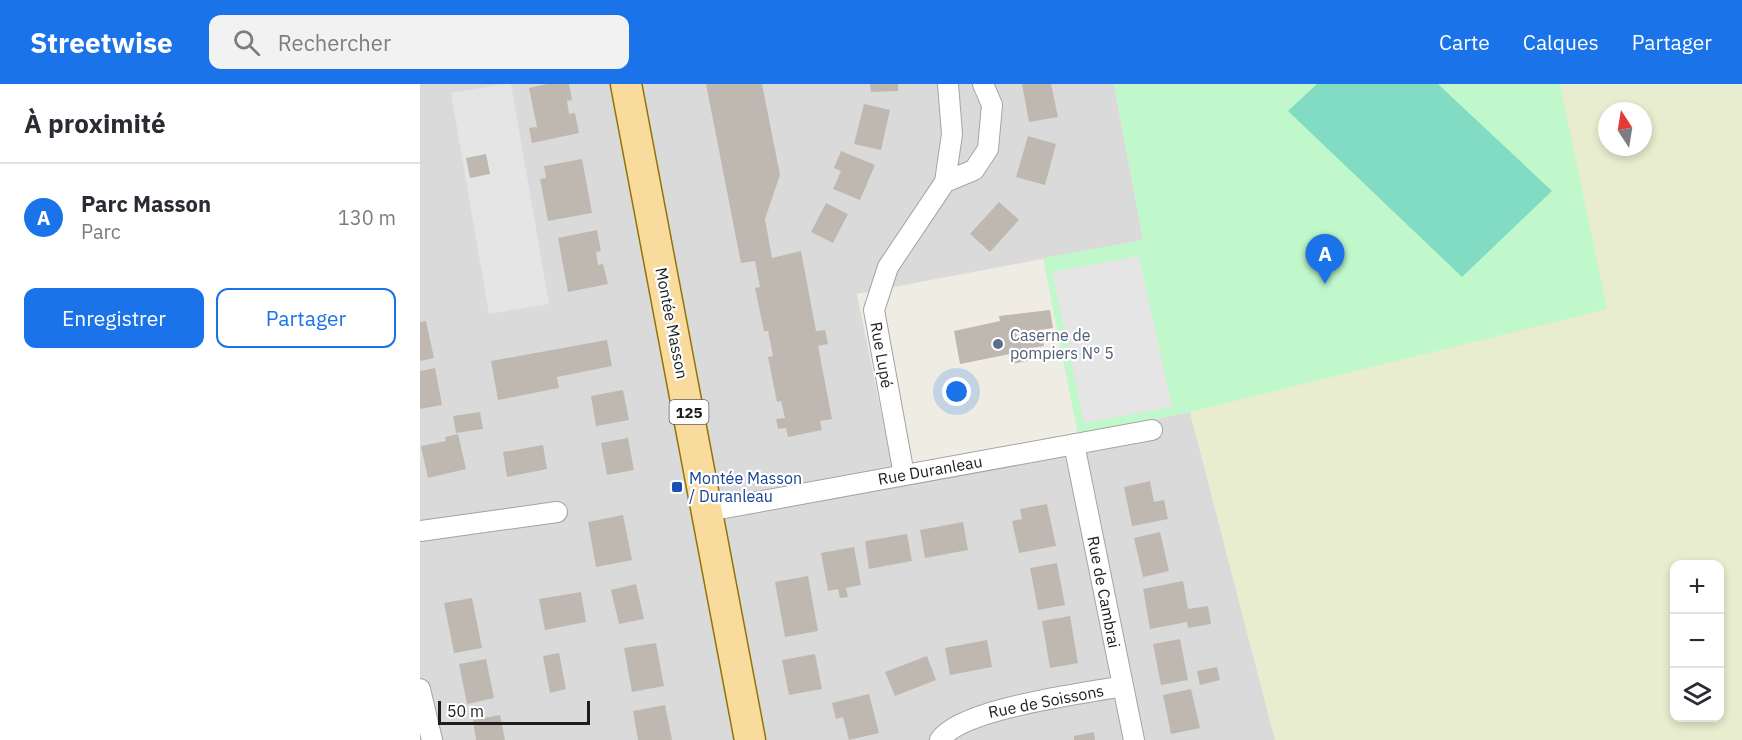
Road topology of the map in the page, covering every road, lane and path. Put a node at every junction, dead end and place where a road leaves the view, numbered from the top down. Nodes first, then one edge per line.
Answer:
1 (626, 84) edge
2 (948, 84) edge
3 (983, 84) edge
4 (945, 182) junction
5 (1152, 430) dead end
6 (1074, 444) junction
7 (904, 475) junction
8 (708, 511) junction
9 (557, 512) dead end
10 (420, 531) edge
11 (1123, 686) junction
12 (420, 690) edge
13 (432, 740) edge
14 (750, 740) edge
15 (940, 740) edge
16 (1134, 740) edge

1 - 8 main road, Montée Masson / 125
2 - 4 street, Rue Lupé
3 - 4 street
4 - 7 street, Rue Lupé
5 - 6 street, Rue Duranleau
6 - 7 street, Rue Duranleau
6 - 11 street, Rue de Cambrai
7 - 8 street, Rue Duranleau
8 - 14 main road, Montée Masson / 125
9 - 10 street
11 - 15 street, Rue de Soissons
11 - 16 street, Rue de Cambrai
12 - 13 street

